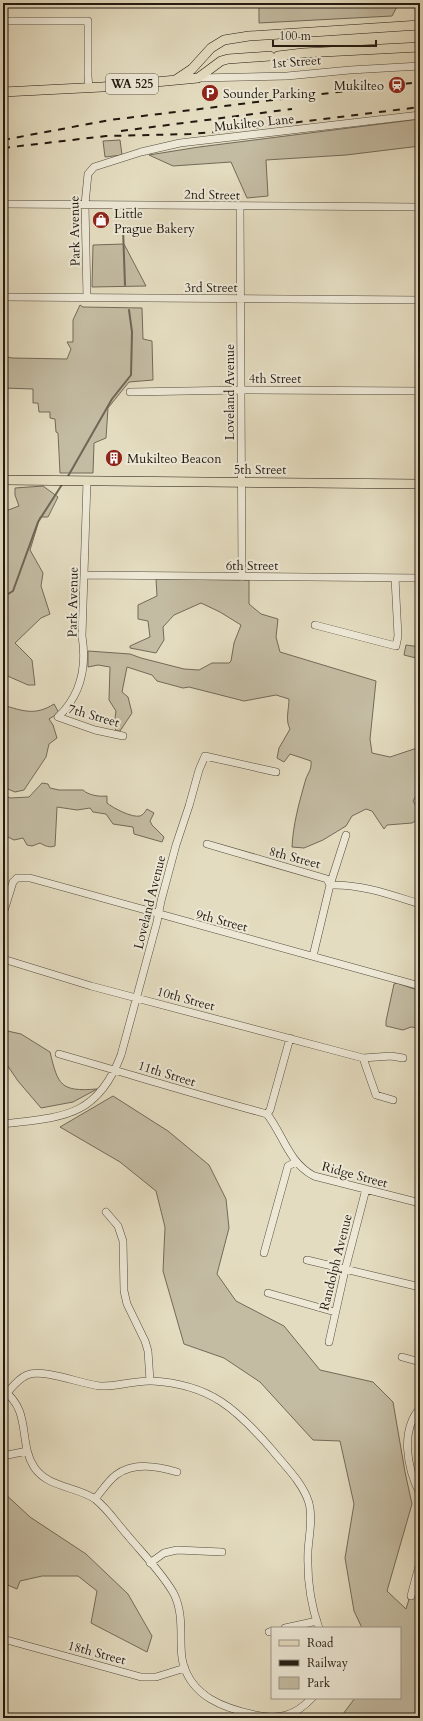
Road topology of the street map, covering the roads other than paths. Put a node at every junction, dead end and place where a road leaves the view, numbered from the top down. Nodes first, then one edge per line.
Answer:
1 (3, 20) edge
2 (420, 25) edge
3 (420, 47) edge
4 (420, 66) edge
5 (198, 78) junction
6 (174, 80) junction
7 (89, 88) junction
8 (3, 92) edge
9 (420, 115) edge
10 (94, 167) joint
11 (3, 204) edge
12 (85, 204) junction
13 (240, 206) junction
14 (420, 207) edge
15 (3, 297) edge
16 (87, 298) junction
17 (241, 299) junction
18 (420, 300) edge
19 (242, 390) junction
20 (420, 391) edge
21 (130, 392) dead end
22 (3, 480) edge
23 (87, 481) junction
24 (242, 482) junction
25 (420, 484) edge
26 (84, 575) junction
27 (242, 576) junction
28 (395, 578) junction
29 (420, 578) edge
30 (315, 625) dead end
31 (58, 717) joint
32 (123, 736) dead end
33 (276, 772) dead end
34 (346, 835) dead end
35 (207, 844) dead end
36 (330, 885) junction
37 (420, 904) edge
38 (3, 913) edge
39 (160, 914) junction
40 (313, 956) junction
41 (3, 959) edge
42 (420, 986) edge
43 (136, 998) junction
44 (290, 1038) junction
45 (59, 1054) dead end
46 (363, 1058) junction
47 (403, 1058) dead end
48 (115, 1070) junction
49 (393, 1100) dead end
50 (267, 1114) junction
51 (3, 1124) edge
52 (296, 1162) junction
53 (366, 1189) junction
54 (420, 1203) edge
55 (106, 1212) dead end
56 (264, 1253) dead end
57 (307, 1260) dead end
58 (345, 1270) junction
59 (420, 1287) edge
60 (268, 1293) dead end
61 (335, 1312) junction
62 (329, 1342) dead end
63 (402, 1357) dead end
64 (420, 1362) edge
65 (150, 1381) junction
66 (5, 1392) edge
67 (420, 1408) edge
68 (27, 1451) junction
69 (3, 1456) edge
70 (177, 1472) dead end
71 (420, 1494) edge
72 (95, 1499) junction
73 (222, 1552) dead end
74 (420, 1562) edge
75 (150, 1563) junction
76 (411, 1596) dead end
77 (318, 1625) edge
78 (296, 1627) edge
79 (3, 1639) edge
80 (185, 1668) junction
81 (311, 1699) edge
82 (298, 1715) edge

1 - 7 street
2 - 6 main road, WA 525
3 - 5 main road
4 - 5 street, 1st Street
5 - 6 main road, 1st Street / WA 525
6 - 7 main road, WA 525
7 - 8 main road, WA 525
9 - 10 street, Mukilteo Lane
10 - 12 street, Park Avenue
11 - 12 street, 2nd Street
12 - 13 street, 2nd Street
12 - 16 street, Park Avenue
13 - 14 street, 2nd Street
13 - 17 street, Loveland Avenue
15 - 16 street, 3rd Street
16 - 17 street, 3rd Street
17 - 18 street, 3rd Street
17 - 19 street, Loveland Avenue
19 - 20 street, 4th Street
19 - 21 street, 4th Street
19 - 24 street, Loveland Avenue
22 - 23 main road, 5th Street
23 - 24 main road, 5th Street
23 - 26 street, Park Avenue
24 - 25 main road, 5th Street
24 - 27 street, Loveland Avenue
26 - 27 street, 6th Street
26 - 31 street, Park Avenue
27 - 28 street, 6th Street
28 - 29 street, 6th Street
28 - 30 street
31 - 32 street, 7th Street
33 - 39 street, Loveland Avenue
34 - 36 street
35 - 36 street, 8th Street
36 - 37 street, 8th Street
36 - 40 street
38 - 39 street, 9th Street
39 - 40 street, 9th Street
39 - 43 street, Loveland Avenue
40 - 42 street, 9th Street
41 - 43 street, 10th Street
43 - 44 street, 10th Street
43 - 48 street, Loveland Avenue
44 - 46 street, 10th Street
44 - 50 street
45 - 48 street, 11th Street
46 - 47 street, 10th Street
46 - 49 street
48 - 50 street, 11th Street
48 - 51 street, Loveland Avenue
50 - 52 street, Ridge Street
52 - 53 street, Ridge Street
52 - 56 street
53 - 54 street, Ridge Street
53 - 58 street, Randolph Avenue
55 - 65 street
57 - 58 street
58 - 59 street
58 - 61 street, Randolph Avenue
60 - 61 street
61 - 62 street, Randolph Avenue
63 - 64 street
65 - 66 street
65 - 77 street
66 - 68 street
67 - 71 street
68 - 69 street
68 - 72 street
70 - 72 street
72 - 75 street
73 - 75 street
74 - 76 street
75 - 80 street
77 - 78 street
79 - 80 street, 18th Street
80 - 82 street
81 - 82 street

